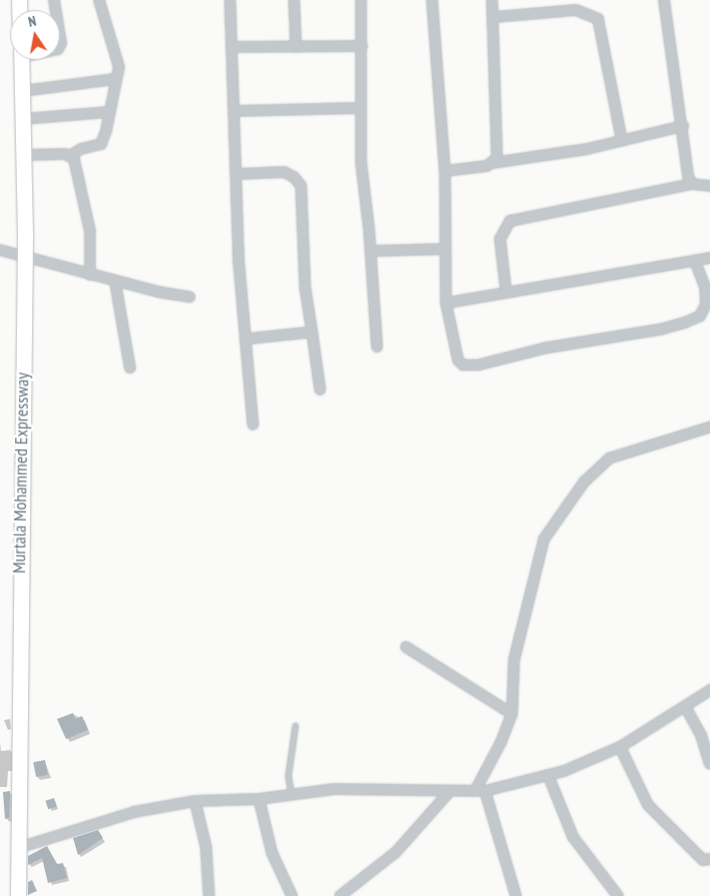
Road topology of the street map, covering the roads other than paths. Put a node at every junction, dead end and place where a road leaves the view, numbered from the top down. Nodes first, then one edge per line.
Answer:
1 (99, 0) edge
2 (230, 0) edge
3 (294, 0) edge
4 (361, 0) edge
5 (432, 0) edge
6 (492, 0) edge
7 (664, 0) edge
8 (495, 17) junction
9 (296, 46) junction
10 (362, 46) junction
11 (233, 47) junction
12 (21, 60) edge
13 (115, 79) junction
14 (23, 91) junction
15 (359, 108) junction
16 (235, 111) junction
17 (109, 112) junction
18 (23, 119) junction
19 (683, 126) junction
20 (622, 141) junction
21 (24, 155) junction
22 (71, 155) junction
23 (492, 162) junction
24 (445, 171) junction
25 (237, 174) junction
26 (692, 184) junction
27 (710, 186) edge
28 (445, 249) junction
29 (0, 250) edge
30 (371, 252) junction
31 (24, 257) junction
32 (710, 258) edge
33 (695, 261) junction
34 (90, 275) junction
35 (115, 281) junction
36 (506, 291) junction
37 (190, 297) dead end
38 (446, 303) junction
39 (312, 332) junction
40 (244, 339) junction
41 (377, 347) dead end
42 (130, 368) dead end
43 (320, 389) dead end
44 (253, 424) dead end
45 (710, 427) edge
46 (406, 647) dead end
47 (710, 690) edge
48 (686, 708) junction
49 (512, 714) junction
50 (295, 724) dead end
51 (620, 747) junction
52 (710, 764) edge
53 (548, 775) junction
54 (480, 791) junction
55 (449, 792) junction
56 (291, 795) junction
57 (259, 799) junction
58 (195, 801) junction
59 (18, 848) junction
60 (710, 859) edge
61 (18, 896) edge
62 (210, 896) edge
63 (292, 896) edge
64 (340, 896) edge
65 (516, 896) edge
66 (618, 896) edge

1 - 13 street
2 - 11 street
3 - 9 street
4 - 10 street
5 - 24 street
6 - 8 street
7 - 19 street
8 - 20 street
8 - 23 street
9 - 10 street
9 - 11 street
10 - 15 street
11 - 16 street
12 - 14 main road, Murtala Mohammed Expressway
13 - 14 street
13 - 17 street
14 - 18 main road, Murtala Mohammed Expressway
15 - 16 street
15 - 30 street
16 - 25 street
17 - 18 street
17 - 22 street
18 - 21 main road, Murtala Mohammed Expressway
19 - 20 street
19 - 26 street
20 - 23 street
21 - 22 street
21 - 31 main road, Murtala Mohammed Expressway
22 - 34 street
23 - 24 street
24 - 28 street
25 - 39 street
25 - 40 street
26 - 27 street
26 - 36 street
28 - 30 street
28 - 38 street
29 - 31 street
30 - 41 street
31 - 34 street
31 - 59 main road, Murtala Mohammed Expressway
32 - 33 street
33 - 36 street
33 - 38 street
34 - 35 street
35 - 37 street
35 - 42 street
36 - 38 street
39 - 40 street
39 - 43 street
40 - 44 street
45 - 49 street
46 - 49 street
47 - 48 street
48 - 51 street
48 - 52 street
49 - 54 street
50 - 56 lane
51 - 53 street
51 - 60 street
53 - 54 street
53 - 66 street
54 - 55 street
54 - 65 street
55 - 56 street
55 - 64 street
56 - 57 street
57 - 58 street
57 - 63 street
58 - 59 street
58 - 62 street
59 - 61 main road, Murtala Mohammed Expressway

